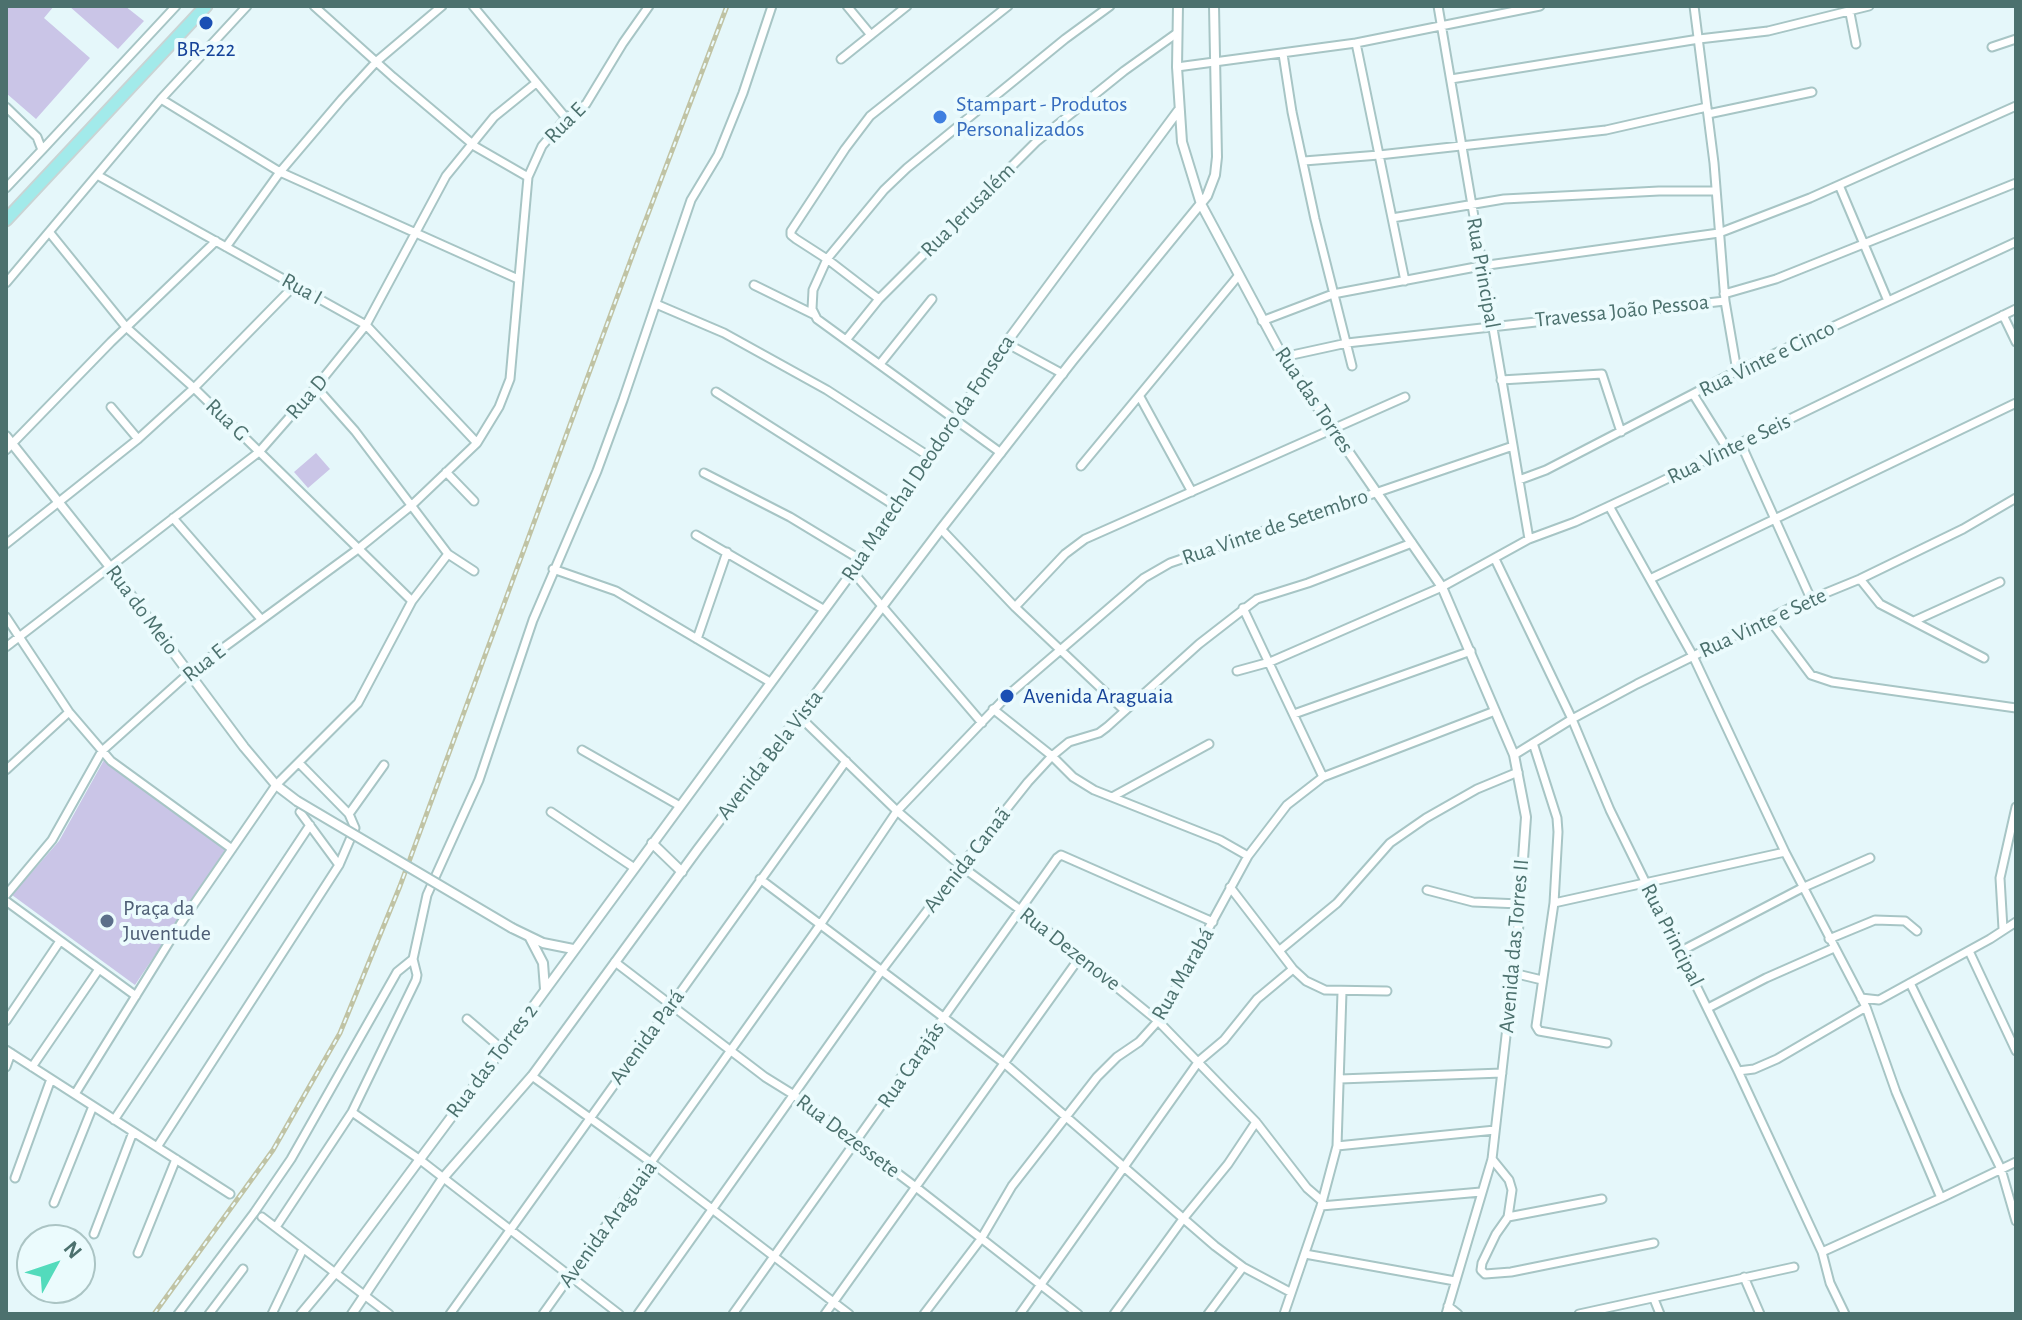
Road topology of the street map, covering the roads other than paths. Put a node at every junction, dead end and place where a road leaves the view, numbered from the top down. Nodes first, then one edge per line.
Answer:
1 (176, 6) edge
2 (206, 6) edge
3 (247, 6) edge
4 (314, 6) edge
5 (442, 6) edge
6 (473, 6) edge
7 (649, 6) edge
8 (772, 6) edge
9 (847, 6) edge
10 (907, 6) edge
11 (1008, 6) edge
12 (1110, 6) edge
13 (1178, 6) edge
14 (1214, 6) edge
15 (1438, 6) edge
16 (1540, 6) edge
17 (1694, 6) edge
18 (1869, 6) edge
19 (1849, 8) edge
20 (1443, 27) junction
21 (1177, 33) junction
22 (871, 35) junction
23 (1699, 39) junction
24 (2016, 39) edge
25 (1356, 43) junction
26 (1856, 44) dead end
27 (1992, 47) dead end
28 (1283, 54) junction
29 (841, 59) dead end
30 (377, 61) junction
31 (1215, 62) junction
32 (1177, 67) junction
33 (1451, 79) junction
34 (536, 83) junction
35 (1812, 92) dead end
36 (161, 99) junction
37 (2016, 106) edge
38 (6, 107) edge
39 (1178, 111) junction
40 (1708, 111) junction
41 (566, 118) junction
42 (471, 143) junction
43 (1464, 146) junction
44 (42, 150) junction
45 (1379, 155) junction
46 (1304, 161) junction
47 (280, 172) junction
48 (97, 175) junction
49 (528, 177) junction
50 (2016, 183) edge
51 (1839, 185) junction
52 (6, 188) edge
53 (1716, 191) junction
54 (1201, 204) junction
55 (1471, 204) junction
56 (8, 214) edge
57 (1392, 218) junction
58 (50, 233) junction
59 (1719, 233) junction
60 (414, 234) junction
61 (216, 241) junction
62 (2016, 242) edge
63 (1863, 245) junction
64 (226, 247) junction
65 (827, 259) junction
66 (1481, 266) junction
67 (1239, 275) junction
68 (518, 279) junction
69 (1405, 281) junction
70 (6, 283) edge
71 (295, 285) junction
72 (754, 285) dead end
73 (1333, 294) junction
74 (1725, 297) junction
75 (879, 299) junction
76 (932, 299) dead end
77 (1888, 301) junction
78 (656, 304) junction
79 (2016, 309) edge
80 (2003, 315) junction
81 (815, 316) junction
82 (1262, 321) junction
83 (366, 325) junction
84 (1492, 325) junction
85 (126, 327) junction
86 (846, 340) junction
87 (2016, 342) edge
88 (1006, 343) junction
89 (1347, 343) junction
90 (1283, 357) junction
91 (880, 364) junction
92 (1352, 366) dead end
93 (1737, 371) junction
94 (1063, 374) junction
95 (1501, 380) junction
96 (316, 387) junction
97 (194, 388) junction
98 (716, 392) dead end
99 (1693, 394) junction
100 (1140, 397) junction
101 (1405, 397) dead end
102 (2016, 403) edge
103 (111, 407) dead end
104 (956, 419) junction
105 (1331, 428) junction
106 (1621, 432) junction
107 (6, 436) edge
108 (138, 439) junction
109 (477, 443) junction
110 (1741, 444) junction
111 (1513, 446) junction
112 (10, 447) edge
113 (1728, 450) junction
114 (259, 452) junction
115 (1001, 453) junction
116 (930, 457) junction
117 (1081, 466) dead end
118 (446, 472) junction
119 (704, 473) dead end
120 (1519, 480) junction
121 (1192, 492) junction
122 (1377, 493) junction
123 (2016, 498) edge
124 (59, 500) junction
125 (474, 501) dead end
126 (412, 505) junction
127 (1609, 506) junction
128 (897, 507) junction
129 (173, 518) junction
130 (1776, 519) junction
131 (941, 529) junction
132 (696, 535) dead end
133 (1529, 539) junction
134 (1412, 543) junction
135 (6, 544) edge
136 (358, 549) junction
137 (727, 552) junction
138 (448, 554) junction
139 (1495, 559) junction
140 (861, 560) junction
141 (110, 567) junction
142 (553, 569) junction
143 (474, 571) dead end
144 (852, 571) junction
145 (1650, 579) junction
146 (1860, 579) junction
147 (2000, 582) dead end
148 (1442, 587) junction
149 (1811, 599) junction
150 (412, 601) junction
151 (884, 606) junction
152 (1015, 607) junction
153 (1243, 608) junction
154 (823, 609) junction
155 (6, 617) edge
156 (261, 619) junction
157 (1769, 619) junction
158 (1914, 621) junction
159 (19, 635) junction
160 (697, 639) junction
161 (6, 647) edge
162 (1060, 649) junction
163 (1471, 651) junction
164 (1693, 656) junction
165 (1984, 658) dead end
166 (1270, 662) junction
167 (1237, 671) dead end
168 (189, 673) junction
169 (770, 682) junction
170 (2016, 708) edge
171 (993, 709) junction
172 (1124, 710) junction
173 (1495, 711) junction
174 (69, 712) junction
175 (1294, 714) junction
176 (800, 717) junction
177 (1572, 719) junction
178 (982, 723) junction
179 (1533, 743) junction
180 (1209, 744) dead end
181 (582, 750) dead end
182 (102, 751) junction
183 (1514, 755) junction
184 (1052, 756) junction
185 (846, 761) junction
186 (299, 763) junction
187 (7, 765) edge
188 (384, 765) dead end
189 (1518, 772) junction
190 (1323, 777) junction
191 (276, 785) junction
192 (1112, 797) junction
193 (680, 806) junction
194 (2016, 807) edge
195 (897, 811) junction
196 (300, 812) dead end
197 (551, 812) dead end
198 (349, 814) junction
199 (310, 825) junction
200 (652, 843) junction
201 (232, 849) junction
202 (1785, 852) junction
203 (1248, 856) junction
204 (1870, 858) dead end
205 (339, 865) junction
206 (961, 866) junction
207 (633, 867) junction
208 (682, 872) junction
209 (760, 879) junction
210 (1645, 882) junction
211 (1230, 887) junction
212 (1802, 888) junction
213 (1427, 890) dead end
214 (6, 898) edge
215 (1554, 903) junction
216 (1520, 904) junction
217 (1021, 910) junction
218 (1213, 922) junction
219 (2016, 922) edge
220 (820, 925) junction
221 (2003, 929) junction
222 (1518, 930) joint
223 (1917, 931) dead end
224 (530, 938) junction
225 (1829, 939) junction
226 (60, 941) junction
227 (1834, 948) junction
228 (573, 949) junction
229 (1280, 950) junction
230 (1681, 951) junction
231 (1969, 951) junction
232 (1080, 957) junction
233 (413, 959) junction
234 (615, 962) junction
235 (99, 969) junction
236 (1293, 969) junction
237 (882, 970) junction
238 (1513, 973) junction
239 (1542, 980) junction
240 (1910, 983) junction
241 (545, 990) junction
242 (1387, 991) dead end
243 (1342, 992) junction
244 (136, 996) junction
245 (1861, 998) junction
246 (670, 1004) junction
247 (1866, 1007) junction
248 (1708, 1008) junction
249 (945, 1017) junction
250 (467, 1019) dead end
251 (6, 1021) edge
252 (1158, 1021) junction
253 (1607, 1043) dead end
254 (502, 1049) junction
255 (731, 1050) junction
256 (2016, 1051) edge
257 (9, 1052) edge
258 (1199, 1061) junction
259 (1004, 1063) junction
260 (6, 1067) edge
261 (32, 1067) junction
262 (1738, 1071) junction
263 (1502, 1073) junction
264 (532, 1076) junction
265 (51, 1079) junction
266 (1340, 1079) junction
267 (75, 1094) junction
268 (794, 1095) junction
269 (93, 1106) junction
270 (352, 1112) junction
271 (590, 1118) junction
272 (1067, 1118) junction
273 (114, 1120) junction
274 (1256, 1122) junction
275 (1495, 1130) junction
276 (133, 1132) junction
277 (856, 1142) junction
278 (1337, 1146) junction
279 (157, 1147) junction
280 (176, 1159) junction
281 (419, 1159) junction
282 (1492, 1159) junction
283 (2016, 1162) edge
284 (652, 1163) junction
285 (1124, 1169) junction
286 (2001, 1169) junction
287 (15, 1178) dead end
288 (443, 1178) junction
289 (917, 1188) junction
290 (1481, 1192) junction
291 (230, 1194) dead end
292 (1941, 1198) junction
293 (1602, 1199) dead end
294 (54, 1203) dead end
295 (1321, 1204) junction
296 (713, 1209) junction
297 (262, 1217) dead end
298 (1508, 1217) junction
299 (1183, 1219) junction
300 (2016, 1221) edge
301 (276, 1227) junction
302 (96, 1229) edge
303 (509, 1230) junction
304 (981, 1239) junction
305 (1654, 1243) dead end
306 (303, 1249) junction
307 (1822, 1252) junction
308 (138, 1253) dead end
309 (1305, 1254) junction
310 (775, 1257) junction
311 (1243, 1267) junction
312 (1794, 1267) dead end
313 (243, 1269) dead end
314 (336, 1272) junction
315 (570, 1275) junction
316 (1744, 1277) junction
317 (1455, 1281) junction
318 (1041, 1285) junction
319 (1290, 1292) junction
320 (364, 1296) junction
321 (1654, 1299) junction
322 (833, 1302) junction
323 (1447, 1310) edge
324 (1597, 1312) edge
325 (178, 1314) edge
326 (209, 1314) edge
327 (272, 1314) edge
328 (301, 1314) edge
329 (352, 1314) edge
330 (389, 1314) edge
331 (450, 1314) edge
332 (543, 1314) edge
333 (619, 1314) edge
334 (638, 1314) edge
335 (733, 1314) edge
336 (825, 1314) edge
337 (849, 1314) edge
338 (924, 1314) edge
339 (1020, 1314) edge
340 (1078, 1314) edge
341 (1114, 1314) edge
342 (1208, 1314) edge
343 (1284, 1314) edge
344 (1458, 1314) edge
345 (1579, 1314) edge
346 (1660, 1314) edge
347 (1760, 1314) edge
348 (1845, 1314) edge

1 - 44 street
2 - 56 highway
3 - 36 street
4 - 30 street
5 - 30 street
6 - 34 street
7 - 41 street, Rua E
8 - 78 street
9 - 22 street
10 - 22 street
11 - 65 street
12 - 65 street
13 - 21 street, Rua das Torres
14 - 31 street, Avenida Bela Vista
15 - 20 street, Rua Principal
16 - 20 street
17 - 23 street
18 - 19 street
19 - 23 street
19 - 26 street
20 - 25 street
20 - 33 street, Rua Principal
21 - 32 street, Rua das Torres
21 - 75 street, Rua Jerusalém
22 - 29 street
23 - 33 street
23 - 40 street
24 - 27 street
25 - 28 street
25 - 45 street
28 - 31 street
28 - 46 street
30 - 42 street
30 - 47 street
31 - 32 street
31 - 54 street, Avenida Bela Vista
32 - 39 street, Rua das Torres
33 - 43 street, Rua Principal
34 - 41 street
34 - 42 street, Rua D
35 - 40 street
36 - 47 street
36 - 48 street
37 - 51 street
38 - 44 street
39 - 54 street, Rua das Torres
39 - 88 street, Rua Marechal Deodoro da Fonseca
40 - 43 street
40 - 53 street
41 - 49 street, Rua E
42 - 49 street
42 - 60 street, Rua D
43 - 45 street
43 - 55 street, Rua Principal
44 - 52 street
45 - 46 street
45 - 57 street
46 - 73 street
47 - 60 street
47 - 64 street
48 - 58 street
48 - 61 street, Rua I
49 - 68 street, Rua E
50 - 63 street, Travessa João Pessoa
51 - 59 street
51 - 63 street
53 - 55 street
53 - 59 street
54 - 67 street, Rua das Torres
54 - 94 street, Avenida Bela Vista
55 - 57 street
55 - 66 street, Rua Principal
57 - 69 street
58 - 70 street
58 - 85 street, Rua G
59 - 66 street
59 - 74 street
60 - 68 street
60 - 83 street, Rua D
61 - 64 street, Rua I
61 - 85 street
62 - 77 street, Rua Vinte e Cinco
63 - 74 street, Travessa João Pessoa
63 - 77 street
64 - 71 street, Rua I
65 - 75 street
65 - 81 street
66 - 69 street
66 - 84 street, Rua Principal
67 - 82 street, Rua das Torres
67 - 100 street
68 - 109 street, Rua E
69 - 73 street
71 - 83 street, Rua I
71 - 97 street
72 - 81 street
73 - 82 street
73 - 89 street
74 - 84 street, Travessa João Pessoa
74 - 93 street
75 - 86 street, Rua Jerusalém
76 - 91 street
77 - 93 street, Rua Vinte e Cinco
78 - 116 street
78 - 142 street
79 - 80 street, Rua Vinte e Seis
80 - 87 street
80 - 110 street, Rua Vinte e Seis
81 - 86 street
82 - 90 street, Rua das Torres
83 - 96 street, Rua D
83 - 109 street, Rua I
84 - 89 street, Travessa João Pessoa
84 - 95 street, Rua Principal
85 - 97 street, Rua G
85 - 112 street
86 - 91 street
88 - 94 street
88 - 104 street, Rua Marechal Deodoro da Fonseca
89 - 90 street, Travessa João Pessoa
89 - 92 street
90 - 105 street, Rua das Torres
91 - 104 street
93 - 99 street, Rua Vinte e Cinco
94 - 115 street, Avenida Bela Vista
95 - 106 street
95 - 111 street, Rua Principal
96 - 114 street, Rua D
96 - 126 street
97 - 108 street
97 - 114 street, Rua G
98 - 128 street
99 - 106 street, Rua Vinte e Cinco
99 - 113 street
100 - 117 street
100 - 121 street
101 - 105 street
102 - 130 street
103 - 108 street
104 - 115 street
104 - 116 street, Rua Marechal Deodoro da Fonseca
105 - 121 street
105 - 122 street, Rua das Torres
106 - 120 street, Rua Vinte e Cinco
107 - 112 street, Rua do Meio
108 - 124 street
109 - 118 street, Rua E
110 - 113 street, Rua Vinte e Seis
110 - 130 street
111 - 120 street, Rua Principal
111 - 122 street, Rua Vinte de Setembro
112 - 124 street, Rua do Meio
113 - 127 street, Rua Vinte e Seis
114 - 129 street, Rua D
114 - 136 street, Rua G
115 - 131 street, Avenida Bela Vista
116 - 128 street, Rua Marechal Deodoro da Fonseca
118 - 125 street
118 - 126 street, Rua E
119 - 140 street
120 - 133 street, Rua Principal
121 - 152 street
122 - 134 street, Rua das Torres
122 - 162 street, Rua Vinte de Setembro
123 - 146 street, Rua Vinte e Sete
124 - 135 street
124 - 141 street, Rua do Meio
126 - 136 street, Rua E
126 - 138 street
127 - 133 street, Rua Vinte e Seis
127 - 145 street
128 - 140 street, Rua Marechal Deodoro da Fonseca
129 - 141 street, Rua D
129 - 156 street
130 - 145 street
130 - 149 street
131 - 151 street, Avenida Bela Vista
131 - 152 street
132 - 137 street
133 - 139 street, Rua Vinte e Seis
134 - 148 street, Rua das Torres
134 - 153 street, Avenida Canaã
136 - 150 street, Rua G
136 - 156 street, Rua E
137 - 154 street
137 - 160 street
138 - 143 street
138 - 150 street
139 - 148 street, Rua Vinte e Seis
139 - 177 street, Rua Principal
140 - 144 street, Rua Marechal Deodoro da Fonseca
141 - 159 street, Rua D
141 - 168 street, Rua do Meio
142 - 160 street
142 - 233 street
144 - 151 street
144 - 154 street, Rua Marechal Deodoro da Fonseca
145 - 164 street
146 - 149 street, Rua Vinte e Sete
146 - 158 street
147 - 158 street
148 - 163 street, Avenida das Torres II
148 - 166 street, Rua Vinte e Seis
149 - 157 street, Rua Vinte e Sete
150 - 186 street
151 - 176 street, Avenida Bela Vista
151 - 178 street
152 - 162 street
153 - 166 street
153 - 172 street, Avenida Canaã
154 - 169 street, Rua Marechal Deodoro da Fonseca
155 - 159 street
156 - 168 street, Rua E
157 - 164 street, Rua Vinte e Sete
157 - 170 street
158 - 165 street
159 - 161 street, Rua D
159 - 174 street
160 - 169 street
162 - 171 street, Avenida Araguaia
162 - 172 street
163 - 173 street, Avenida das Torres II
163 - 175 street
164 - 177 street, Rua Vinte e Sete
164 - 202 street
166 - 167 street, Rua Vinte e Seis
166 - 175 street
168 - 182 street, Rua E
168 - 191 street, Rua do Meio
169 - 193 street, Rua Marechal Deodoro da Fonseca
171 - 178 street, Avenida Araguaia
171 - 184 street
172 - 184 street, Avenida Canaã
173 - 183 street, Avenida das Torres II
173 - 190 street, Rua Marabá
174 - 182 street
174 - 187 street
175 - 190 street
176 - 185 street, Rua Dezenove
176 - 208 street, Avenida Bela Vista
177 - 179 street, Rua Vinte e Sete
177 - 210 street, Rua Principal
178 - 195 street, Avenida Araguaia
179 - 183 street, Rua Vinte e Sete
179 - 215 street
180 - 192 street
181 - 193 street
182 - 201 street
182 - 214 street, Rua E
183 - 189 street, Avenida das Torres II
184 - 192 street
184 - 206 street, Avenida Canaã
185 - 195 street, Rua Dezenove
185 - 209 street, Avenida Pará
186 - 191 street
186 - 198 street
188 - 198 street
189 - 216 street, Avenida das Torres II
189 - 229 street
190 - 203 street, Rua Marabá
191 - 201 street
191 - 224 street, Rua do Meio, bridge
192 - 203 street
193 - 200 street, Rua das Torres 2
194 - 221 street
195 - 206 street, Rua Dezenove
195 - 220 street, Avenida Araguaia
196 - 199 street
197 - 207 street
198 - 205 street
199 - 205 street
199 - 273 street
200 - 207 street, Rua das Torres 2
200 - 208 street
201 - 244 street
202 - 210 street
202 - 212 street
203 - 211 street, Rua Marabá
204 - 212 street
205 - 279 street
206 - 217 street, Rua Dezenove
206 - 237 street, Avenida Canaã
207 - 228 street, Rua das Torres 2
208 - 234 street, Avenida Bela Vista
209 - 220 street
209 - 246 street, Avenida Pará
210 - 215 street
210 - 230 street, Rua Principal
211 - 218 street, Rua Marabá
211 - 229 street
212 - 225 street
212 - 230 street
213 - 216 street
214 - 226 street
215 - 239 street
216 - 222 street, Avenida das Torres II
217 - 218 street, Rua Carajás
217 - 232 street, Rua Dezenove
217 - 249 street, Rua Carajás
218 - 252 street, Rua Marabá
219 - 221 street
220 - 237 street
220 - 255 street, Avenida Araguaia
221 - 231 street
222 - 238 street, Avenida das Torres II
223 - 225 street
224 - 228 street, Rua do Meio
224 - 241 street
225 - 227 street
226 - 235 street
226 - 251 street
227 - 245 street
227 - 248 street
228 - 241 street, Rua das Torres 2
229 - 236 street
230 - 248 street, Rua Principal
231 - 240 street
231 - 256 street
232 - 252 street, Rua Dezenove
232 - 259 street
233 - 270 street
233 - 325 street
234 - 246 street, Rua Dezessete
234 - 264 street, Avenida Bela Vista
235 - 244 street
235 - 261 street
236 - 243 street
236 - 258 street
237 - 249 street
237 - 268 street, Avenida Canaã
238 - 239 street
238 - 263 street, Avenida das Torres II
239 - 253 street
240 - 245 street
240 - 286 street
241 - 254 street, Rua das Torres 2
242 - 243 street
243 - 266 street
244 - 267 street
245 - 247 street
246 - 255 street, Rua Dezessete
246 - 271 street, Avenida Pará
247 - 262 street
247 - 292 street
248 - 262 street, Rua Principal
249 - 259 street
249 - 277 street, Rua Carajás
250 - 254 street
252 - 258 street, Rua Dezenove
252 - 272 street, Rua Marabá
254 - 281 street, Rua das Torres 2
255 - 268 street, Rua Dezessete
255 - 284 street, Avenida Araguaia
257 - 260 street
257 - 261 street
258 - 274 street, Rua Dezenove
258 - 285 street
259 - 272 street
259 - 289 street
261 - 265 street
262 - 307 street, Rua Principal
263 - 266 street
263 - 275 street, Avenida das Torres II
264 - 271 street
264 - 288 street, Avenida Bela Vista
265 - 267 street
265 - 287 street
266 - 278 street
267 - 269 street
268 - 277 street, Rua Dezessete
268 - 296 street, Avenida Canaã
269 - 273 street
269 - 294 street
270 - 281 street
270 - 301 street
271 - 284 street
271 - 303 street, Avenida Pará
272 - 285 street
272 - 304 street, Rua Marabá
273 - 276 street
274 - 295 street, Rua Dezenove
274 - 299 street
275 - 278 street
275 - 282 street, Avenida das Torres II
276 - 279 street
276 - 302 street
277 - 289 street, Rua Dezessete
277 - 310 street, Rua Carajás
278 - 295 street
279 - 280 street
280 - 291 street
280 - 308 street
281 - 288 street
281 - 314 street, Rua das Torres 2
282 - 290 street, Avenida das Torres II
282 - 298 street
283 - 286 street
284 - 296 street
284 - 315 street, Avenida Araguaia
285 - 299 street
285 - 318 street
286 - 292 street
286 - 300 street
288 - 303 street
288 - 320 street, Avenida Bela Vista
289 - 304 street, Rua Dezessete
289 - 322 street
290 - 295 street
290 - 317 street, Avenida das Torres II
292 - 307 street
293 - 298 street
295 - 309 street
296 - 310 street
296 - 334 street, Avenida Canaã
297 - 301 street
298 - 305 street
299 - 311 street
299 - 341 street
301 - 306 street
303 - 315 street
303 - 331 street, Avenida Pará
304 - 318 street, Rua Dezessete
304 - 338 street, Rua Marabá
306 - 314 street
306 - 327 street
307 - 348 street, Rua Principal
309 - 317 street
309 - 319 street
310 - 322 street
310 - 335 street, Rua Carajás
311 - 319 street
311 - 342 street
312 - 316 street
313 - 326 street
314 - 320 street
314 - 328 street, Rua das Torres 2
315 - 332 street, Avenida Araguaia
315 - 333 street
316 - 321 street
316 - 347 street
317 - 323 street, Avenida das Torres II
318 - 339 street
318 - 340 street, Rua Dezessete
319 - 343 street
320 - 329 street, Avenida Bela Vista
320 - 330 street
321 - 324 street
321 - 346 street
322 - 336 street
322 - 337 street
323 - 344 street
324 - 345 street

